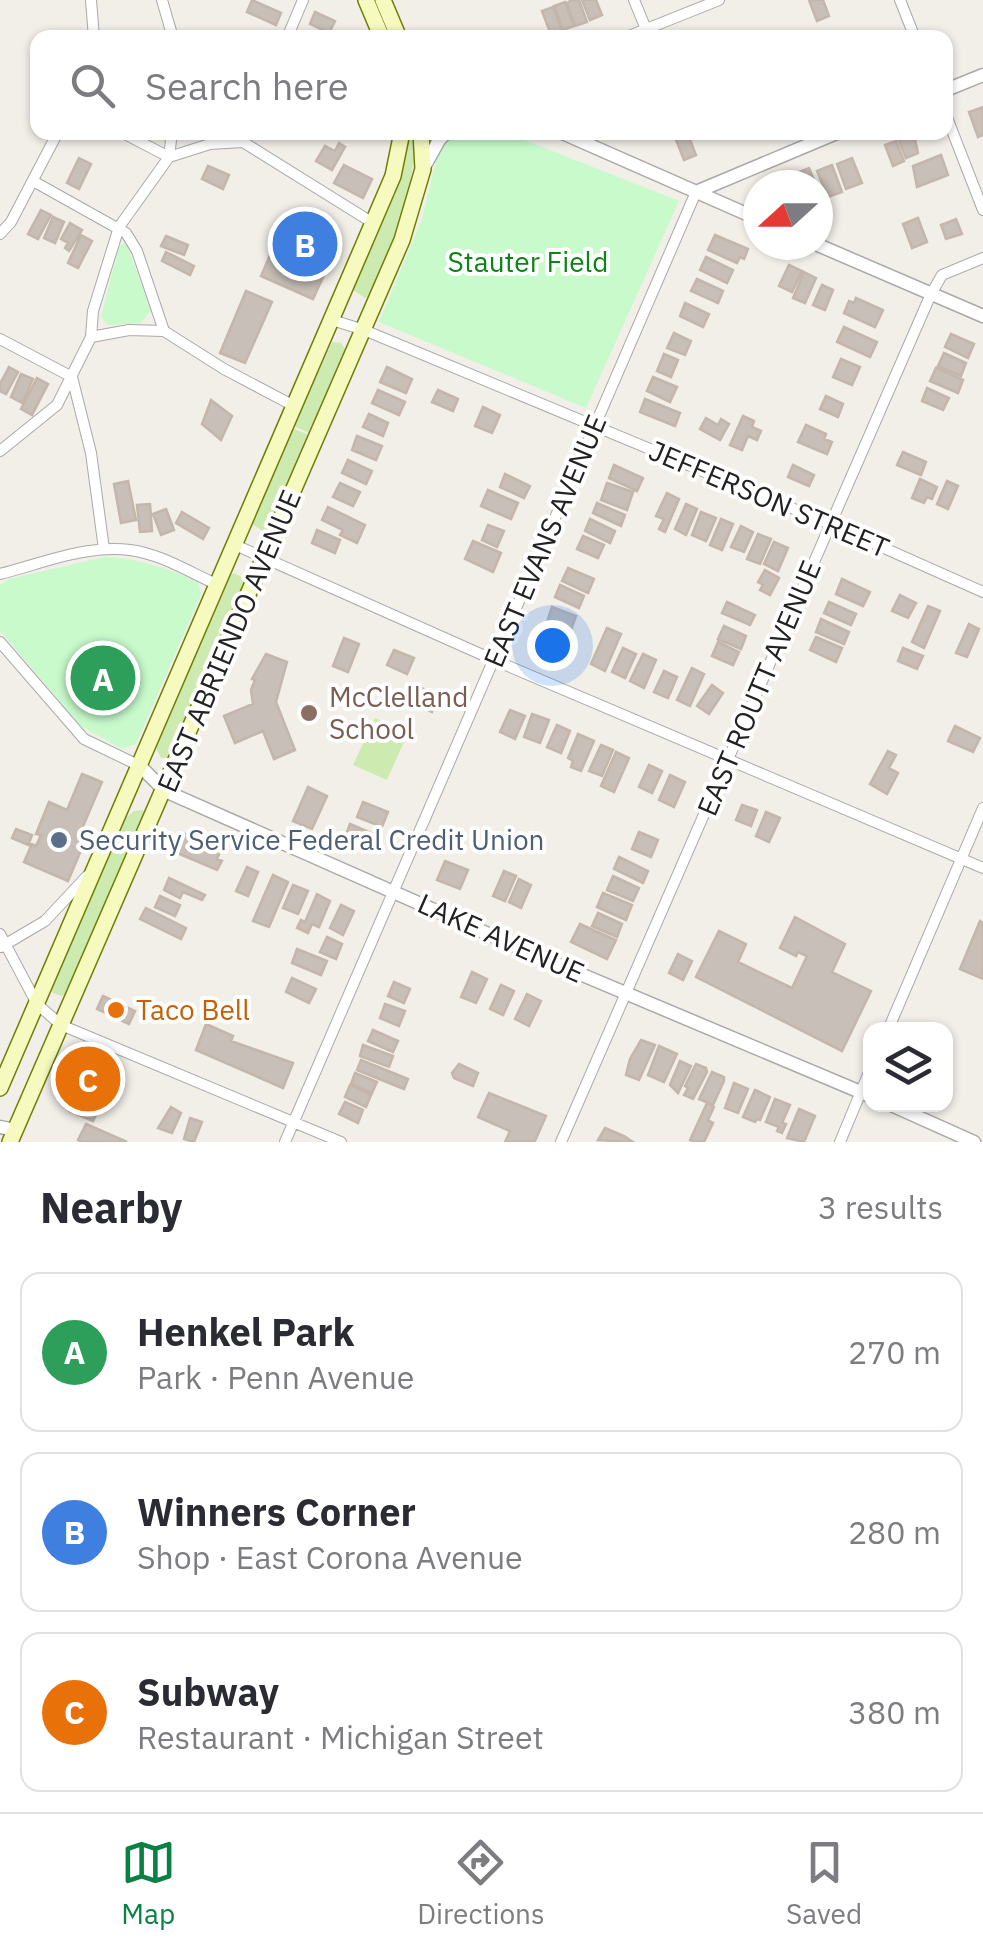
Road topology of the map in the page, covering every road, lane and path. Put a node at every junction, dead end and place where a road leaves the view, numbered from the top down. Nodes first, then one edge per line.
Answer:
1 (91, 0) edge
2 (162, 0) edge
3 (303, 0) edge
4 (366, 0) edge
5 (383, 0) edge
6 (634, 0) edge
7 (719, 0) edge
8 (900, 0) edge
9 (646, 29) joint
10 (93, 30) edge
11 (171, 30) edge
12 (291, 30) edge
13 (379, 30) edge
14 (396, 30) edge
15 (912, 30) edge
16 (983, 75) edge
17 (953, 87) edge
18 (953, 133) edge
19 (54, 140) edge
20 (136, 140) edge
21 (171, 140) edge
22 (230, 140) edge
23 (249, 140) edge
24 (400, 140) edge
25 (421, 140) edge
26 (439, 140) edge
27 (578, 140) edge
28 (820, 140) edge
29 (169, 157) junction
30 (423, 170) junction
31 (33, 182) junction
32 (696, 192) junction
33 (983, 210) edge
34 (743, 212) edge
35 (373, 223) junction
36 (119, 227) junction
37 (0, 234) edge
38 (833, 252) edge
39 (983, 258) edge
40 (931, 294) junction
41 (983, 316) edge
42 (332, 320) junction
43 (364, 330) junction
44 (164, 331) junction
45 (91, 337) junction
46 (0, 339) edge
47 (72, 377) junction
48 (294, 406) junction
49 (595, 425) junction
50 (0, 451) edge
51 (830, 524) junction
52 (234, 544) junction
53 (104, 549) junction
54 (266, 557) junction
55 (0, 574) edge
56 (218, 585) junction
57 (983, 592) edge
58 (0, 642) edge
59 (494, 660) junction
60 (728, 760) junction
61 (140, 766) junction
62 (165, 791) junction
63 (983, 808) edge
64 (962, 858) junction
65 (983, 868) edge
66 (93, 869) junction
67 (392, 890) junction
68 (2, 942) edge
69 (625, 992) junction
70 (37, 1004) junction
71 (891, 1022) edge
72 (61, 1024) junction
73 (0, 1088) edge
74 (863, 1093) edge
75 (863, 1100) edge
76 (908, 1112) edge
77 (293, 1121) junction
78 (8, 1133) edge
79 (284, 1142) edge
80 (341, 1142) edge
81 (561, 1142) edge
82 (840, 1142) edge
83 (974, 1142) edge

1 - 10 street
2 - 11 street
3 - 12 street
4 - 13 main road
5 - 14 main road
6 - 9 street
7 - 9 street
8 - 15 street
16 - 17 street
18 - 33 street
19 - 31 street
20 - 29 street
21 - 29 street
22 - 29 street
23 - 35 street
24 - 35 main road, EAST ABRIENDO AVENUE
25 - 30 main road, EAST ABRIENDO AVENUE
26 - 30 street
27 - 32 street
28 - 32 street
29 - 36 street
30 - 43 main road, EAST ABRIENDO AVENUE
31 - 36 street
31 - 37 street
32 - 34 street
32 - 49 street, EAST EVANS AVENUE
35 - 42 main road, EAST ABRIENDO AVENUE
36 - 44 street
36 - 45 street
38 - 40 street
39 - 40 street, EAST ROUTT AVENUE
40 - 41 street
40 - 51 street, EAST ROUTT AVENUE
42 - 43 street, JEFFERSON STREET
42 - 48 main road, EAST ABRIENDO AVENUE
43 - 49 street, JEFFERSON STREET
43 - 54 main road, EAST ABRIENDO AVENUE
44 - 45 street
44 - 48 street
45 - 47 street
46 - 47 street
47 - 50 street
47 - 53 street
48 - 52 main road, EAST ABRIENDO AVENUE
49 - 51 street, JEFFERSON STREET
49 - 59 street, EAST EVANS AVENUE
51 - 57 street, JEFFERSON STREET
51 - 60 street, EAST ROUTT AVENUE
52 - 54 street
52 - 56 main road, EAST ABRIENDO AVENUE
53 - 55 street
53 - 56 street
54 - 59 street
54 - 62 main road, EAST ABRIENDO AVENUE
56 - 61 main road, EAST ABRIENDO AVENUE
58 - 61 street
59 - 60 street
59 - 67 street, EAST EVANS AVENUE
60 - 64 street
60 - 69 street, EAST ROUTT AVENUE
61 - 62 street, LAKE AVENUE
61 - 66 main road, EAST ABRIENDO AVENUE
62 - 67 street, LAKE AVENUE
62 - 72 main road, EAST ABRIENDO AVENUE
63 - 64 street
64 - 65 street
64 - 71 street
66 - 68 street
66 - 70 main road, EAST ABRIENDO AVENUE
67 - 69 street, LAKE AVENUE
67 - 77 street, EAST EVANS AVENUE
68 - 70 street
69 - 74 street, LAKE AVENUE
69 - 81 street, EAST ROUTT AVENUE
70 - 72 street
70 - 73 main road, EAST ABRIENDO AVENUE
72 - 77 street
72 - 78 main road, EAST ABRIENDO AVENUE
75 - 82 street
76 - 83 street
77 - 79 street, EAST EVANS AVENUE
77 - 80 street

